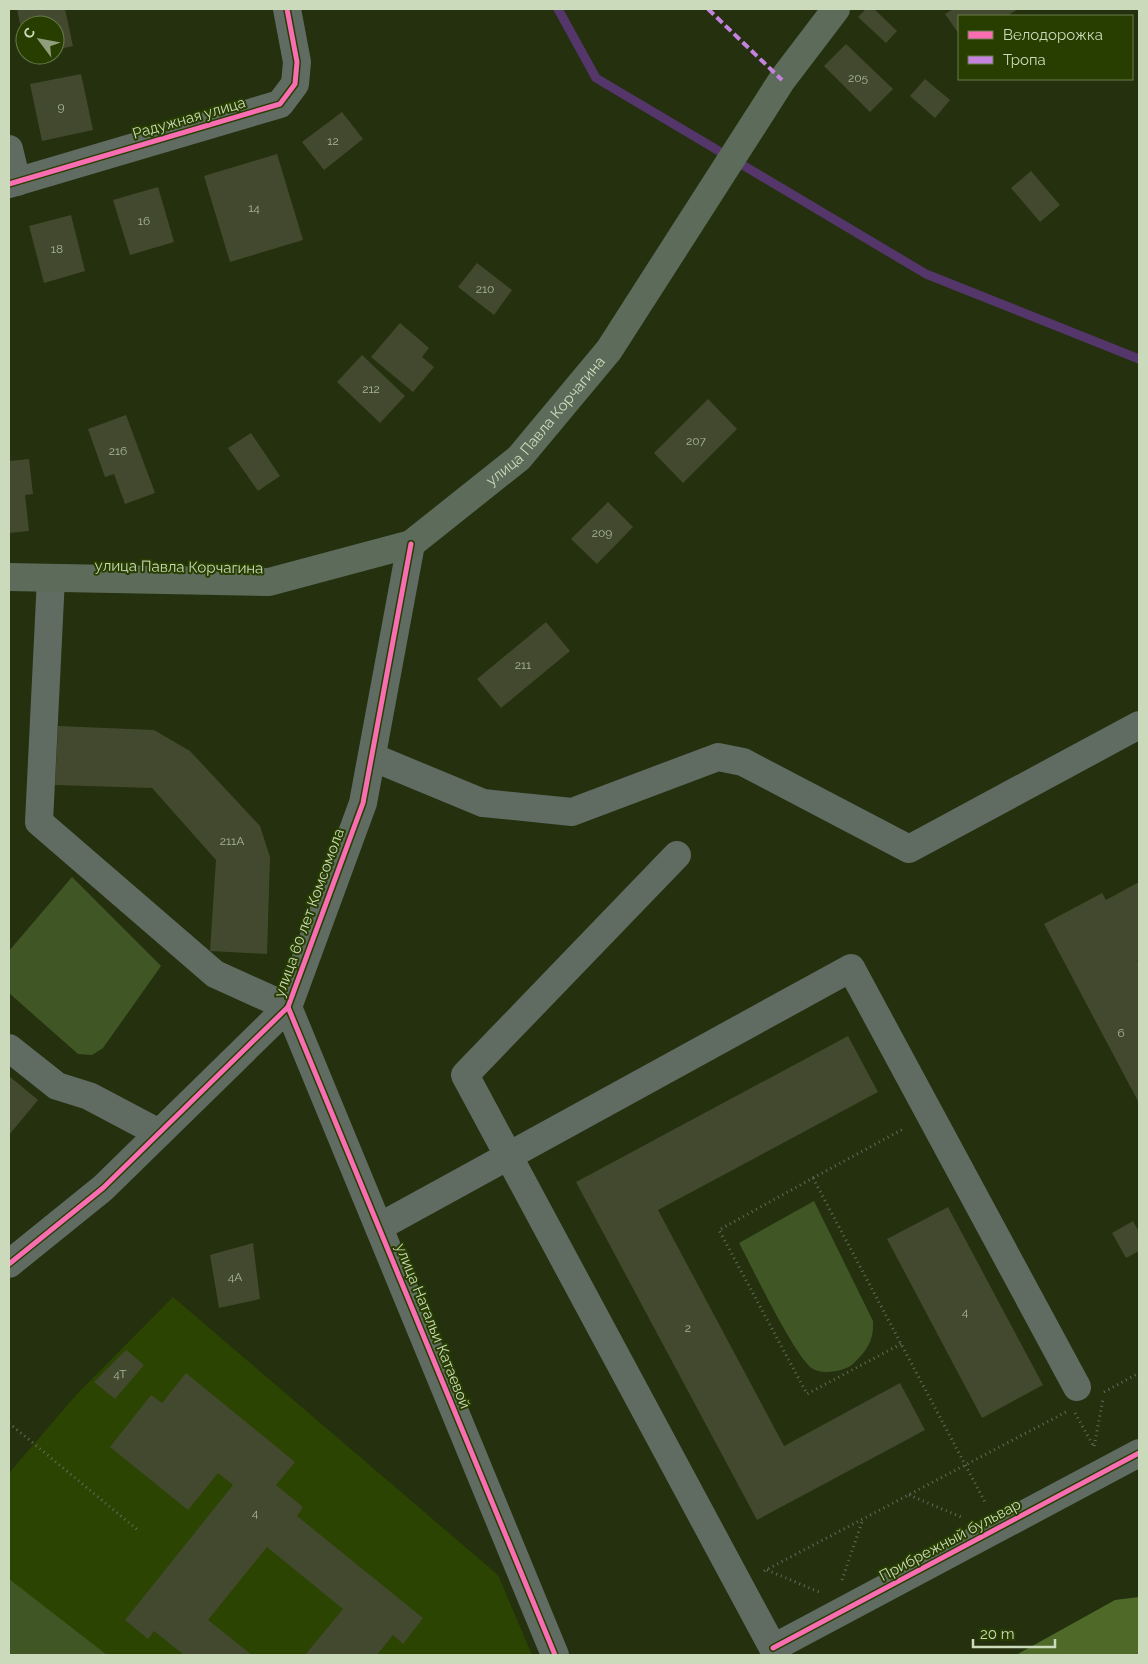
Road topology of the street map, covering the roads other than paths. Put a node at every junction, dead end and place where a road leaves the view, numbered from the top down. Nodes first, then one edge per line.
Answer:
1 (287, 9) edge
2 (836, 9) edge
3 (9, 149) edge
4 (13, 183) edge
5 (411, 544) junction
6 (9, 577) edge
7 (51, 578) junction
8 (1139, 725) edge
9 (372, 757) junction
10 (677, 856) dead end
11 (288, 1007) junction
12 (9, 1048) edge
13 (159, 1133) junction
14 (510, 1156) junction
15 (379, 1227) junction
16 (9, 1264) edge
17 (1086, 1391) road end
18 (1139, 1453) edge
19 (555, 1655) edge

1 - 4 street, Радужная улица
2 - 5 main road, улица Павла Корчагина
3 - 4 street
5 - 7 main road, улица Павла Корчагина
5 - 9 street, улица 60 лет Комсомола
6 - 7 main road, улица Павла Корчагина
7 - 11 street
8 - 9 street
9 - 11 street, улица 60 лет Комсомола
10 - 14 street
11 - 13 street, улица 60 лет Комсомола
11 - 15 street, улица Натальи Катаевой
12 - 13 street
13 - 16 street, улица 60 лет Комсомола
14 - 15 street
14 - 17 street
14 - 18 street, Прибрежный бульвар
15 - 19 street, улица Натальи Катаевой

